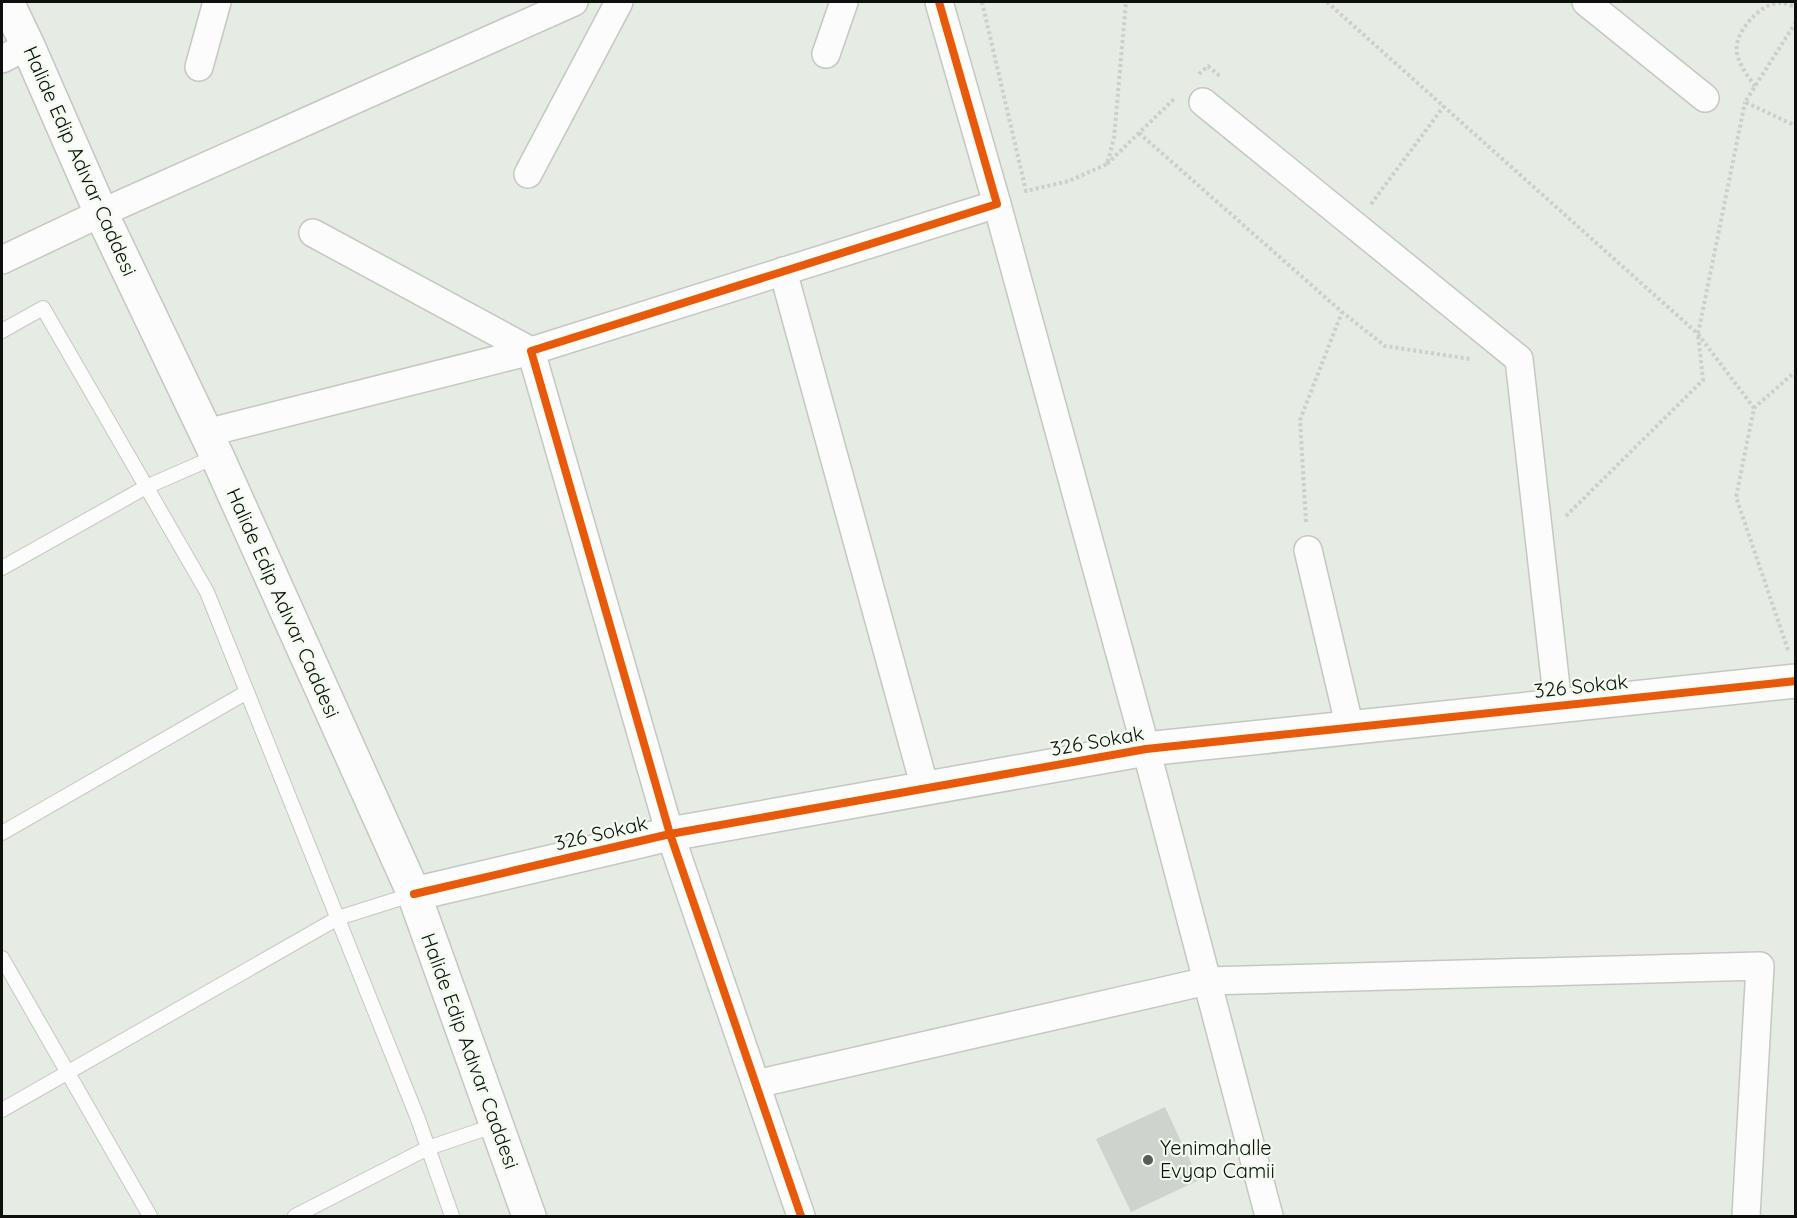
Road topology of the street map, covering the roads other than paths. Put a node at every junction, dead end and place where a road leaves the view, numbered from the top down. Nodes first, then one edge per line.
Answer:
1 (7, 2) edge
2 (217, 2) edge
3 (574, 2) edge
4 (619, 2) edge
5 (844, 2) edge
6 (939, 2) edge
7 (1586, 2) edge
8 (15, 52) edge
9 (826, 54) dead end
10 (199, 67) dead end
11 (1705, 98) dead end
12 (1203, 102) dead end
13 (528, 174) dead end
14 (997, 204) junction
15 (101, 213) junction
16 (313, 233) dead end
17 (2, 260) edge
18 (783, 271) junction
19 (2, 331) edge
20 (531, 351) junction
21 (212, 444) junction
22 (146, 487) junction
23 (1308, 550) road end
24 (2, 568) edge
25 (1793, 669) edge
26 (247, 692) junction
27 (1558, 705) junction
28 (1350, 728) junction
29 (1146, 749) junction
30 (925, 788) junction
31 (2, 833) edge
32 (670, 834) junction
33 (414, 894) junction
34 (338, 918) junction
35 (2, 958) edge
36 (1207, 981) junction
37 (67, 1073) junction
38 (756, 1084) junction
39 (2, 1110) edge
40 (496, 1125) junction
41 (428, 1148) junction
42 (150, 1216) edge
43 (295, 1216) edge
44 (452, 1216) edge
45 (529, 1216) edge
46 (801, 1216) edge
47 (1269, 1216) edge
48 (1746, 1216) edge

1 - 8 street, Halide Edip Adıvar Caddesi
2 - 10 street
3 - 15 street
4 - 13 street
5 - 9 street
6 - 14 street
7 - 11 street
8 - 15 street, Halide Edip Adıvar Caddesi
12 - 27 street
14 - 18 street
14 - 29 street
15 - 17 street
15 - 21 street, Halide Edip Adıvar Caddesi
16 - 20 street
18 - 20 street
18 - 30 street
19 - 22 lane
20 - 21 street
20 - 32 street
21 - 22 lane
21 - 33 street, Halide Edip Adıvar Caddesi
22 - 24 lane
22 - 26 lane
23 - 28 street
25 - 27 street, 326 Sokak
26 - 31 lane
26 - 34 lane
27 - 28 street, 326 Sokak
28 - 29 street, 326 Sokak
29 - 30 street, 326 Sokak
29 - 36 street
30 - 32 street, 326 Sokak
32 - 33 street, 326 Sokak
32 - 38 street
33 - 34 lane
33 - 40 street, Halide Edip Adıvar Caddesi
34 - 37 lane
34 - 41 lane
35 - 37 lane
36 - 38 street
36 - 47 street
36 - 48 street
37 - 39 lane
37 - 42 lane
38 - 46 street
40 - 41 lane
40 - 45 street, Halide Edip Adıvar Caddesi
41 - 43 lane
41 - 44 lane

